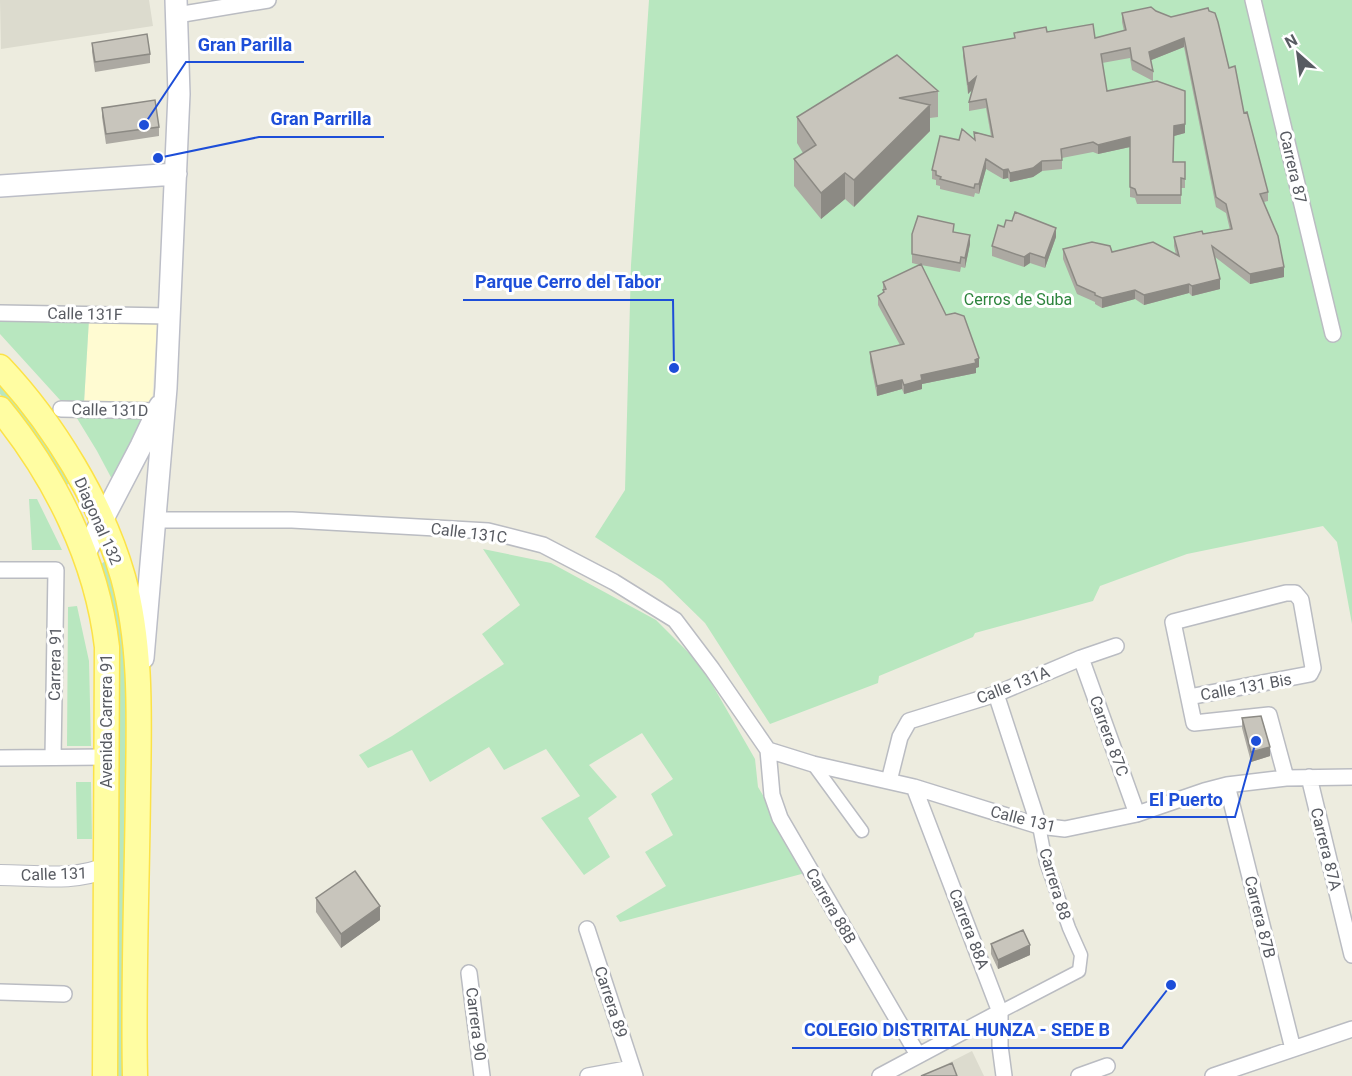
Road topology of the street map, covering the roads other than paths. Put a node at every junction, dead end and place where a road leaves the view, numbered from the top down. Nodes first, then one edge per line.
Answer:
1 (268, 0) edge
2 (1253, 0) edge
3 (176, 7) edge
4 (176, 174) junction
5 (0, 186) edge
6 (0, 313) edge
7 (169, 316) junction
8 (1334, 334) dead end
9 (0, 367) edge
10 (166, 388) junction
11 (0, 409) edge
12 (62, 409) dead end
13 (158, 411) junction
14 (156, 520) junction
15 (102, 522) junction
16 (84, 555) junction
17 (0, 570) edge
18 (1116, 646) dead end
19 (1081, 658) junction
20 (996, 694) junction
21 (1189, 697) junction
22 (139, 698) junction
23 (768, 750) junction
24 (53, 757) junction
25 (106, 757) junction
26 (0, 758) edge
27 (813, 764) junction
28 (1309, 777) junction
29 (1352, 777) edge
30 (1286, 778) junction
31 (889, 781) junction
32 (1227, 785) junction
33 (914, 787) junction
34 (1137, 814) junction
35 (1039, 826) junction
36 (862, 831) dead end
37 (107, 867) junction
38 (0, 875) edge
39 (587, 929) dead end
40 (1352, 956) edge
41 (469, 973) dead end
42 (0, 992) edge
43 (64, 994) dead end
44 (1000, 1012) junction
45 (1352, 1029) edge
46 (1293, 1049) junction
47 (918, 1055) junction
48 (1107, 1066) dead end
49 (634, 1072) edge
50 (105, 1076) edge
51 (135, 1076) edge
52 (482, 1076) edge
53 (588, 1076) edge
54 (880, 1076) edge
55 (1004, 1076) edge
56 (1079, 1076) edge
57 (1213, 1076) edge

1 - 3 street
2 - 8 street, Carrera 87
3 - 4 main road, Avenida Carrera 91
4 - 5 main road
4 - 7 main road, Avenida Carrera 91
6 - 7 street, Calle 131F
7 - 10 main road, Avenida Carrera 91
9 - 15 main road, Diagonal 132
10 - 13 main road, Avenida Carrera 91
10 - 14 main road, Avenida Carrera 91
11 - 16 main road, Diagonal 132
12 - 13 street, Calle 131D
13 - 15 main road, Avenida Carrera 91
14 - 22 main road, Avenida Carrera 91
14 - 23 street, Calle 131C
15 - 16 main road, Avenida Carrera 91
15 - 22 main road, Diagonal 132
16 - 25 main road, Avenida Carrera 91
17 - 24 street, Carrera 91
18 - 19 street, Calle 131A
19 - 20 street, Calle 131A
19 - 34 street, Carrera 87C
20 - 31 street, Calle 131A
20 - 35 street, Carrera 88
21 - 21 street, Calle 131 Bis
21 - 30 street, Calle 131 Bis
22 - 51 main road, Avenida Carrera 91
23 - 27 street, Calle 131
23 - 47 street, Carrera 88B
24 - 25 street
24 - 26 street
25 - 37 main road, Avenida Carrera 91
27 - 31 street, Calle 131
27 - 36 street
28 - 29 street, Calle 131
28 - 30 street, Calle 131
28 - 40 street, Carrera 87A
30 - 32 street, Calle 131
31 - 33 street, Calle 131
32 - 34 street, Calle 131
32 - 46 street, Carrera 87B
33 - 35 street, Calle 131
33 - 44 street, Carrera 88A
34 - 35 street, Calle 131
35 - 44 street, Carrera 88
37 - 38 street, Calle 131
37 - 50 main road, Avenida Carrera 91
39 - 49 street, Carrera 89
41 - 52 street, Carrera 90
42 - 43 street
44 - 47 street
44 - 55 street, Carrera 88A
45 - 46 street
46 - 57 street
47 - 54 street
48 - 56 street
49 - 53 street

